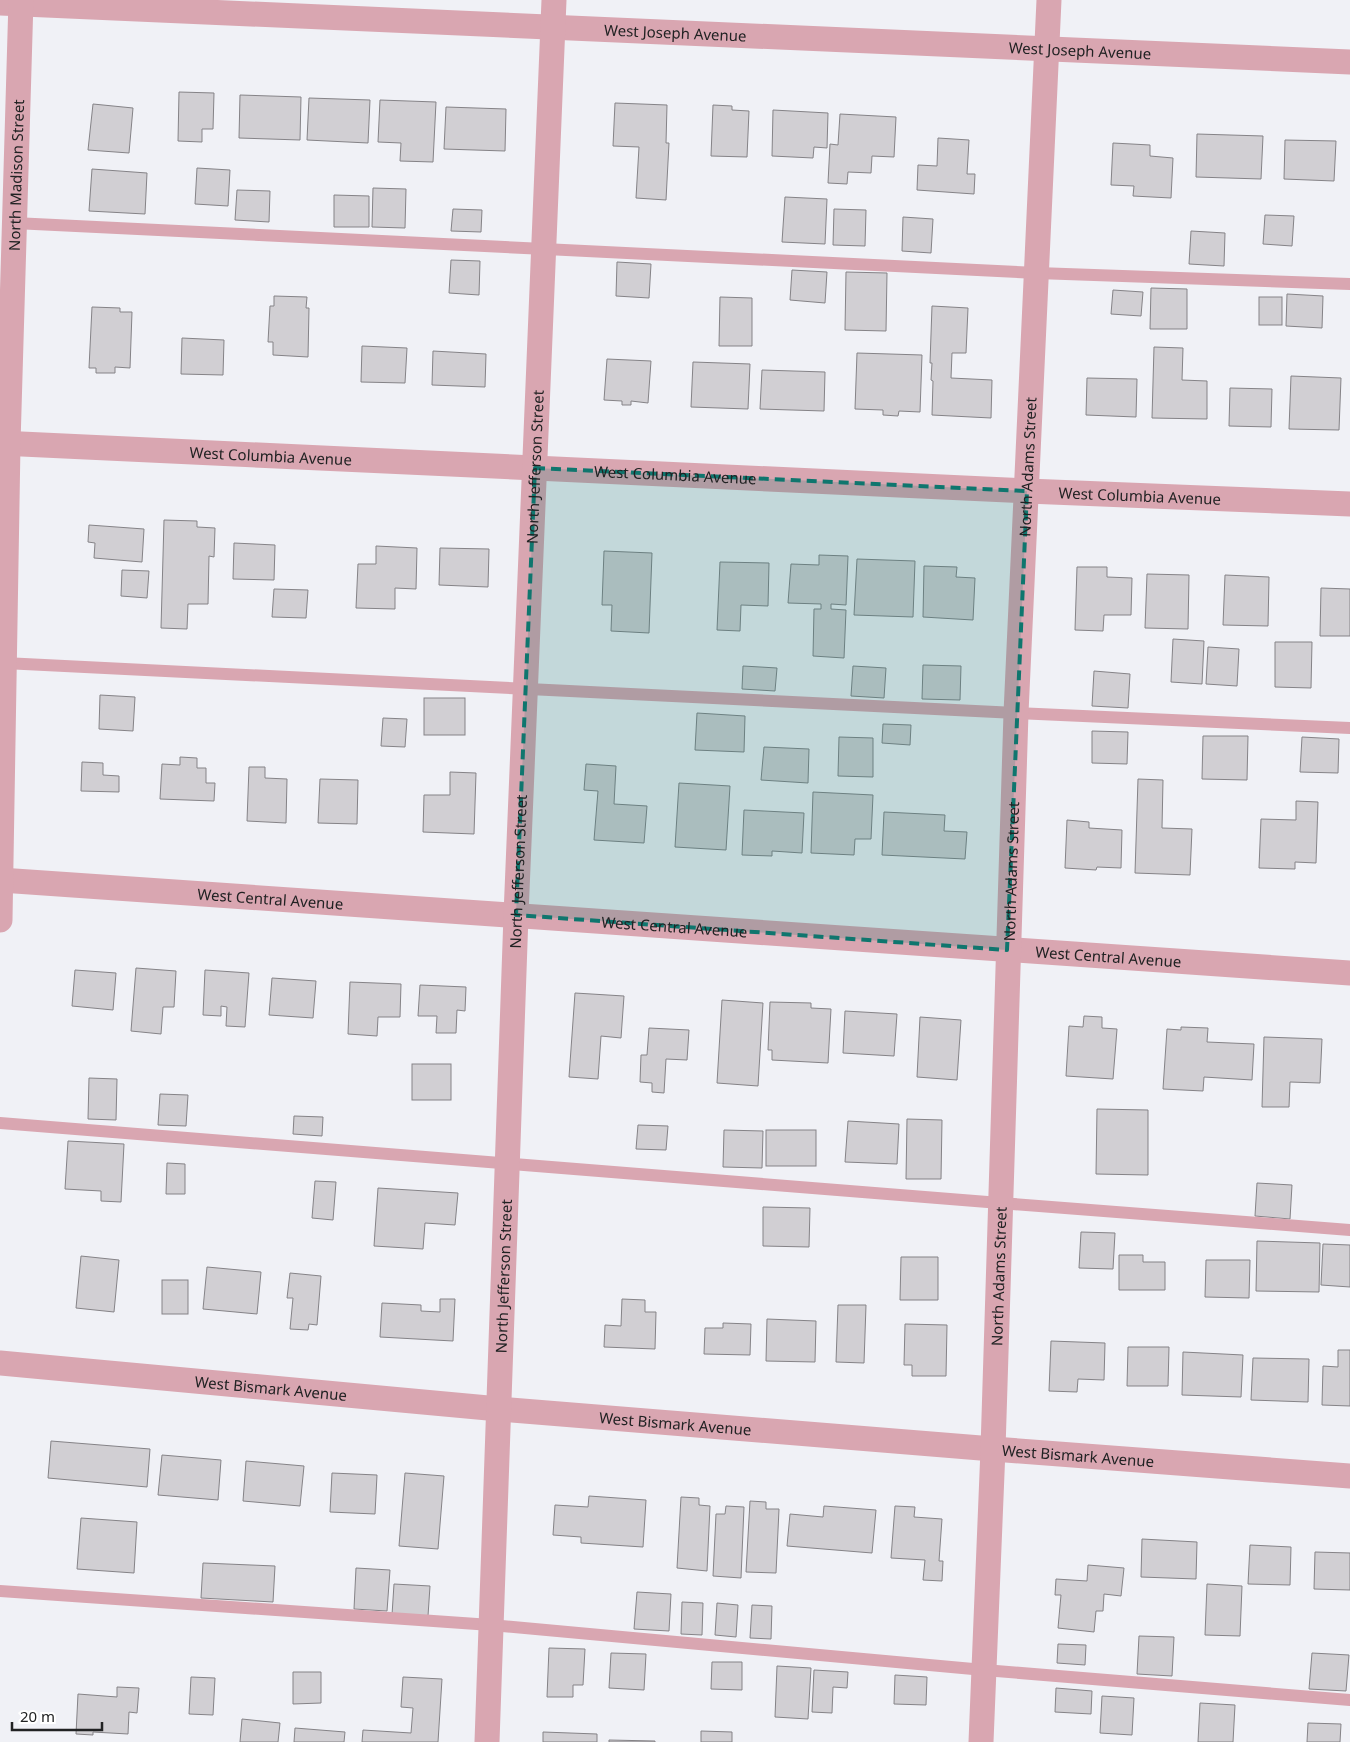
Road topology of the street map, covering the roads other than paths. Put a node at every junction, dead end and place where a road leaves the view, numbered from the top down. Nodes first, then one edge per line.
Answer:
1 (554, 0) edge
2 (1049, 0) edge
3 (14, 3) edge
4 (553, 28) junction
5 (1048, 48) junction
6 (1350, 62) edge
7 (14, 223) junction
8 (544, 249) junction
9 (1037, 273) junction
10 (1350, 284) edge
11 (4, 444) edge
12 (535, 468) junction
13 (1027, 491) junction
14 (1350, 504) edge
15 (4, 663) junction
16 (525, 688) junction
17 (1016, 713) junction
18 (1350, 728) edge
19 (1, 880) edge
20 (516, 915) junction
21 (0, 920) edge
22 (1008, 950) junction
23 (1350, 974) edge
24 (0, 1123) edge
25 (507, 1164) junction
26 (1000, 1204) junction
27 (1350, 1230) edge
28 (0, 1363) edge
29 (499, 1409) junction
30 (993, 1449) junction
31 (1350, 1476) edge
32 (0, 1590) edge
33 (491, 1624) junction
34 (984, 1670) junction
35 (1350, 1700) edge
36 (487, 1742) edge
37 (981, 1742) edge

1 - 4 street, North Jefferson Street
2 - 5 street, North Adams Street
3 - 4 street, West Joseph Avenue
3 - 7 street, North Madison Street
4 - 5 street, West Joseph Avenue
4 - 8 street, North Jefferson Street
5 - 6 street, West Joseph Avenue
5 - 9 street, North Adams Street
7 - 8 lane
7 - 11 street, North Madison Street
8 - 9 lane
8 - 12 street, North Jefferson Street
9 - 10 lane
9 - 13 street, North Adams Street
11 - 12 street, West Columbia Avenue
11 - 15 street, North Madison Street
12 - 13 street, West Columbia Avenue
12 - 16 street, North Jefferson Street
13 - 14 street, West Columbia Avenue
13 - 17 street, North Adams Street
15 - 16 lane
15 - 19 street, North Madison Street
16 - 17 lane
16 - 20 street, North Jefferson Street
17 - 18 lane
17 - 22 street, North Adams Street
19 - 20 street, West Central Avenue
19 - 21 street, North Madison Street
20 - 22 street, West Central Avenue
20 - 25 street, North Jefferson Street
22 - 23 street, West Central Avenue
22 - 26 street, North Adams Street
24 - 25 lane
25 - 26 lane
25 - 29 street, North Jefferson Street
26 - 27 lane
26 - 30 street, North Adams Street
28 - 29 street, West Bismark Avenue
29 - 30 street, West Bismark Avenue
29 - 33 street, North Jefferson Street
30 - 31 street, West Bismark Avenue
30 - 34 street, North Adams Street
32 - 33 lane
33 - 34 lane
33 - 36 street, North Jefferson Street
34 - 35 lane
34 - 37 street, North Adams Street

